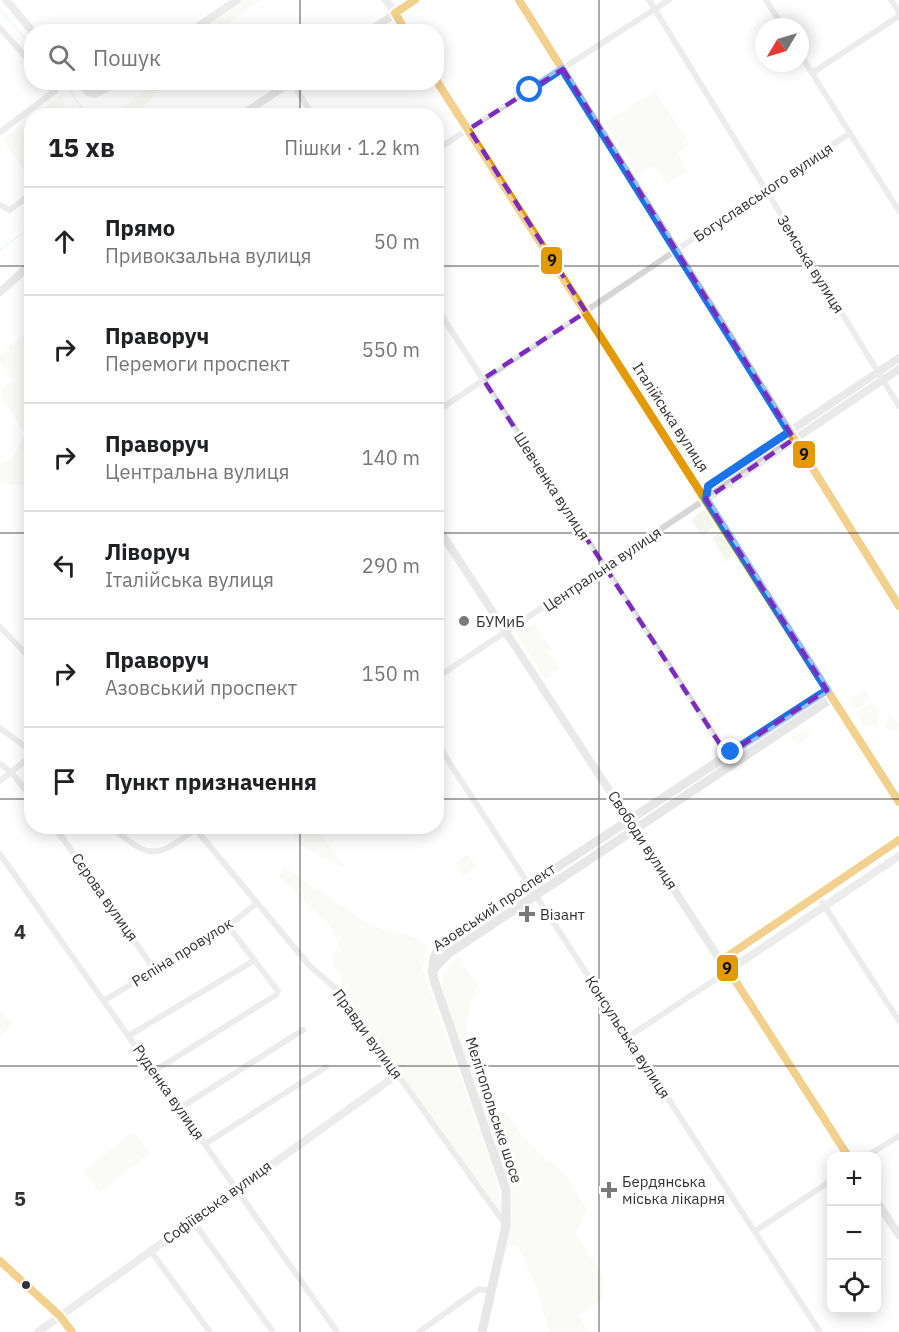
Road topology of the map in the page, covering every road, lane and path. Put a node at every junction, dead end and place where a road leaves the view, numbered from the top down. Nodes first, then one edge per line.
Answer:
1 (6, 0) edge
2 (237, 0) edge
3 (386, 0) edge
4 (415, 0) edge
5 (519, 0) edge
6 (649, 0) edge
7 (669, 0) edge
8 (766, 0) edge
9 (891, 0) edge
10 (655, 9) junction
11 (395, 13) junction
12 (899, 14) edge
13 (777, 18) edge
14 (26, 24) edge
15 (202, 24) edge
16 (379, 24) edge
17 (401, 24) edge
18 (0, 28) edge
19 (24, 55) edge
20 (809, 68) edge
21 (562, 69) junction
22 (812, 73) junction
23 (54, 90) edge
24 (86, 90) edge
25 (106, 90) edge
26 (279, 90) edge
27 (296, 90) edge
28 (443, 90) edge
29 (32, 108) edge
30 (252, 108) edge
31 (308, 108) edge
32 (24, 114) edge
33 (469, 129) junction
34 (0, 132) edge
35 (850, 133) junction
36 (444, 145) edge
37 (766, 190) junction
38 (24, 199) edge
39 (0, 205) edge
40 (899, 211) edge
41 (676, 250) junction
42 (24, 270) edge
43 (0, 292) edge
44 (586, 312) junction
45 (444, 319) edge
46 (899, 358) edge
47 (899, 369) edge
48 (880, 376) junction
49 (483, 379) junction
50 (444, 406) edge
51 (899, 406) edge
52 (792, 435) junction
53 (706, 499) junction
54 (444, 537) edge
55 (605, 568) junction
56 (899, 606) edge
57 (0, 627) edge
58 (507, 632) junction
59 (24, 652) edge
60 (444, 673) edge
61 (829, 694) junction
62 (0, 728) edge
63 (24, 747) edge
64 (444, 754) edge
65 (729, 759) junction
66 (24, 760) edge
67 (0, 764) edge
68 (11, 772) junction
69 (0, 781) edge
70 (24, 788) edge
71 (899, 802) edge
72 (629, 820) junction
73 (636, 830) junction
74 (60, 834) edge
75 (120, 834) edge
76 (186, 834) edge
77 (199, 834) edge
78 (899, 840) edge
79 (0, 854) edge
80 (899, 856) edge
81 (530, 885) junction
82 (536, 895) junction
83 (818, 896) junction
84 (257, 903) junction
85 (825, 907) junction
86 (228, 926) junction
87 (255, 960) junction
88 (722, 960) junction
89 (154, 969) junction
90 (432, 970) junction
91 (728, 970) junction
92 (105, 1000) junction
93 (899, 1021) edge
94 (303, 1030) dead end
95 (130, 1035) junction
96 (628, 1037) junction
97 (326, 1066) dead end
98 (154, 1071) junction
99 (398, 1074) junction
100 (180, 1108) junction
101 (899, 1136) edge
102 (205, 1144) junction
103 (845, 1152) edge
104 (873, 1152) edge
105 (827, 1183) edge
106 (235, 1189) junction
107 (880, 1206) edge
108 (192, 1220) junction
109 (506, 1226) junction
110 (754, 1231) junction
111 (899, 1235) edge
112 (150, 1250) junction
113 (0, 1261) edge
114 (491, 1290) junction
115 (60, 1316) junction
116 (38, 1332) edge
117 (72, 1332) edge
118 (210, 1332) edge
119 (273, 1332) edge
120 (337, 1332) edge
121 (419, 1332) edge
122 (482, 1332) edge
123 (820, 1332) edge

1 - 14 street
2 - 15 street
3 - 11 street
4 - 11 main road
5 - 21 street
6 - 10 street, Земська вулиця
7 - 10 street
8 - 13 street
9 - 12 street
10 - 21 street
10 - 37 street, Земська вулиця
11 - 16 main road
11 - 17 main road
12 - 22 street
18 - 19 street
20 - 22 street
21 - 33 street
21 - 41 street
22 - 35 street
23 - 29 street
24 - 25 street
26 - 30 main road
27 - 31 street
28 - 33 main road, Італійська вулиця
32 - 34 street
33 - 36 street
33 - 44 main road, Італійська вулиця
35 - 37 street, Богуславського вулиця
35 - 40 street
37 - 41 street, Богуславського вулиця
37 - 48 street, Земська вулиця
38 - 39 street
41 - 44 street, Богуславського вулиця
41 - 52 street
42 - 43 main road
44 - 49 street, Богуславського вулиця
44 - 53 main road, Італійська вулиця
45 - 49 street, Шевченка вулиця
46 - 48 main road, Центральна вулиця
47 - 48 main road, Центральна вулиця
48 - 51 street, Земська вулиця
48 - 52 main road, Центральна вулиця
49 - 50 street, Богуславського вулиця
49 - 55 street, Шевченка вулиця
52 - 53 main road, Центральна вулиця
52 - 56 street
53 - 55 street, Центральна вулиця
53 - 61 main road, Італійська вулиця
54 - 58 main road, Свободи вулиця
55 - 58 street, Центральна вулиця
55 - 65 street, Шевченка вулиця
57 - 59 street
58 - 60 street, Центральна вулиця
58 - 72 main road, Свободи вулиця
61 - 65 main road, Азовський проспект
61 - 71 main road, Італійська вулиця
62 - 63 street
64 - 81 street, Консульська вулиця
65 - 72 main road, Азовський проспект
65 - 73 main road, Азовський проспект
66 - 68 street
67 - 68 street
68 - 69 street
68 - 70 street
72 - 73 main road, Свободи вулиця
72 - 81 main road, Азовський проспект
73 - 82 main road, Азовський проспект
73 - 88 main road, Свободи вулиця
74 - 89 street, Сєрова вулиця
75 - 76 street
77 - 84 street, Правди вулиця
78 - 83 street
79 - 92 street, Руденка вулиця
80 - 85 street
81 - 82 street, Консульська вулиця
81 - 90 main road, Азовський проспект
82 - 90 main road, Азовський проспект
82 - 96 street, Консульська вулиця
83 - 85 street
83 - 88 street
84 - 86 street, Рєпіна провулок
84 - 99 street, Правди вулиця
85 - 91 street
85 - 93 street
86 - 87 street
86 - 89 street, Рєпіна провулок
87 - 95 street
87 - 98 street
88 - 91 main road, Свободи вулиця
89 - 92 street, Рєпіна провулок
90 - 109 main road, Мелітопольське шосе
91 - 96 street
91 - 103 main road, Свободи вулиця
92 - 95 street, Руденка вулиця
94 - 100 street
95 - 98 street, Руденка вулиця
96 - 110 street, Консульська вулиця
97 - 102 street
98 - 100 street, Руденка вулиця
99 - 106 street, Софіївська вулиця
99 - 109 street, Правди вулиця
100 - 102 street, Руденка вулиця
101 - 104 street
102 - 106 street, Руденка вулиця
105 - 110 street
106 - 108 street, Софіївська вулиця
106 - 120 street, Руденка вулиця
107 - 111 main road
108 - 112 street, Софіївська вулиця
108 - 119 street
109 - 114 main road, Мелітопольське шосе
110 - 123 street, Консульська вулиця
112 - 115 street, Софіївська вулиця
112 - 118 street
113 - 115 main road
114 - 121 street
114 - 122 main road, Мелітопольське шосе
115 - 116 street, Софіївська вулиця
115 - 117 main road

